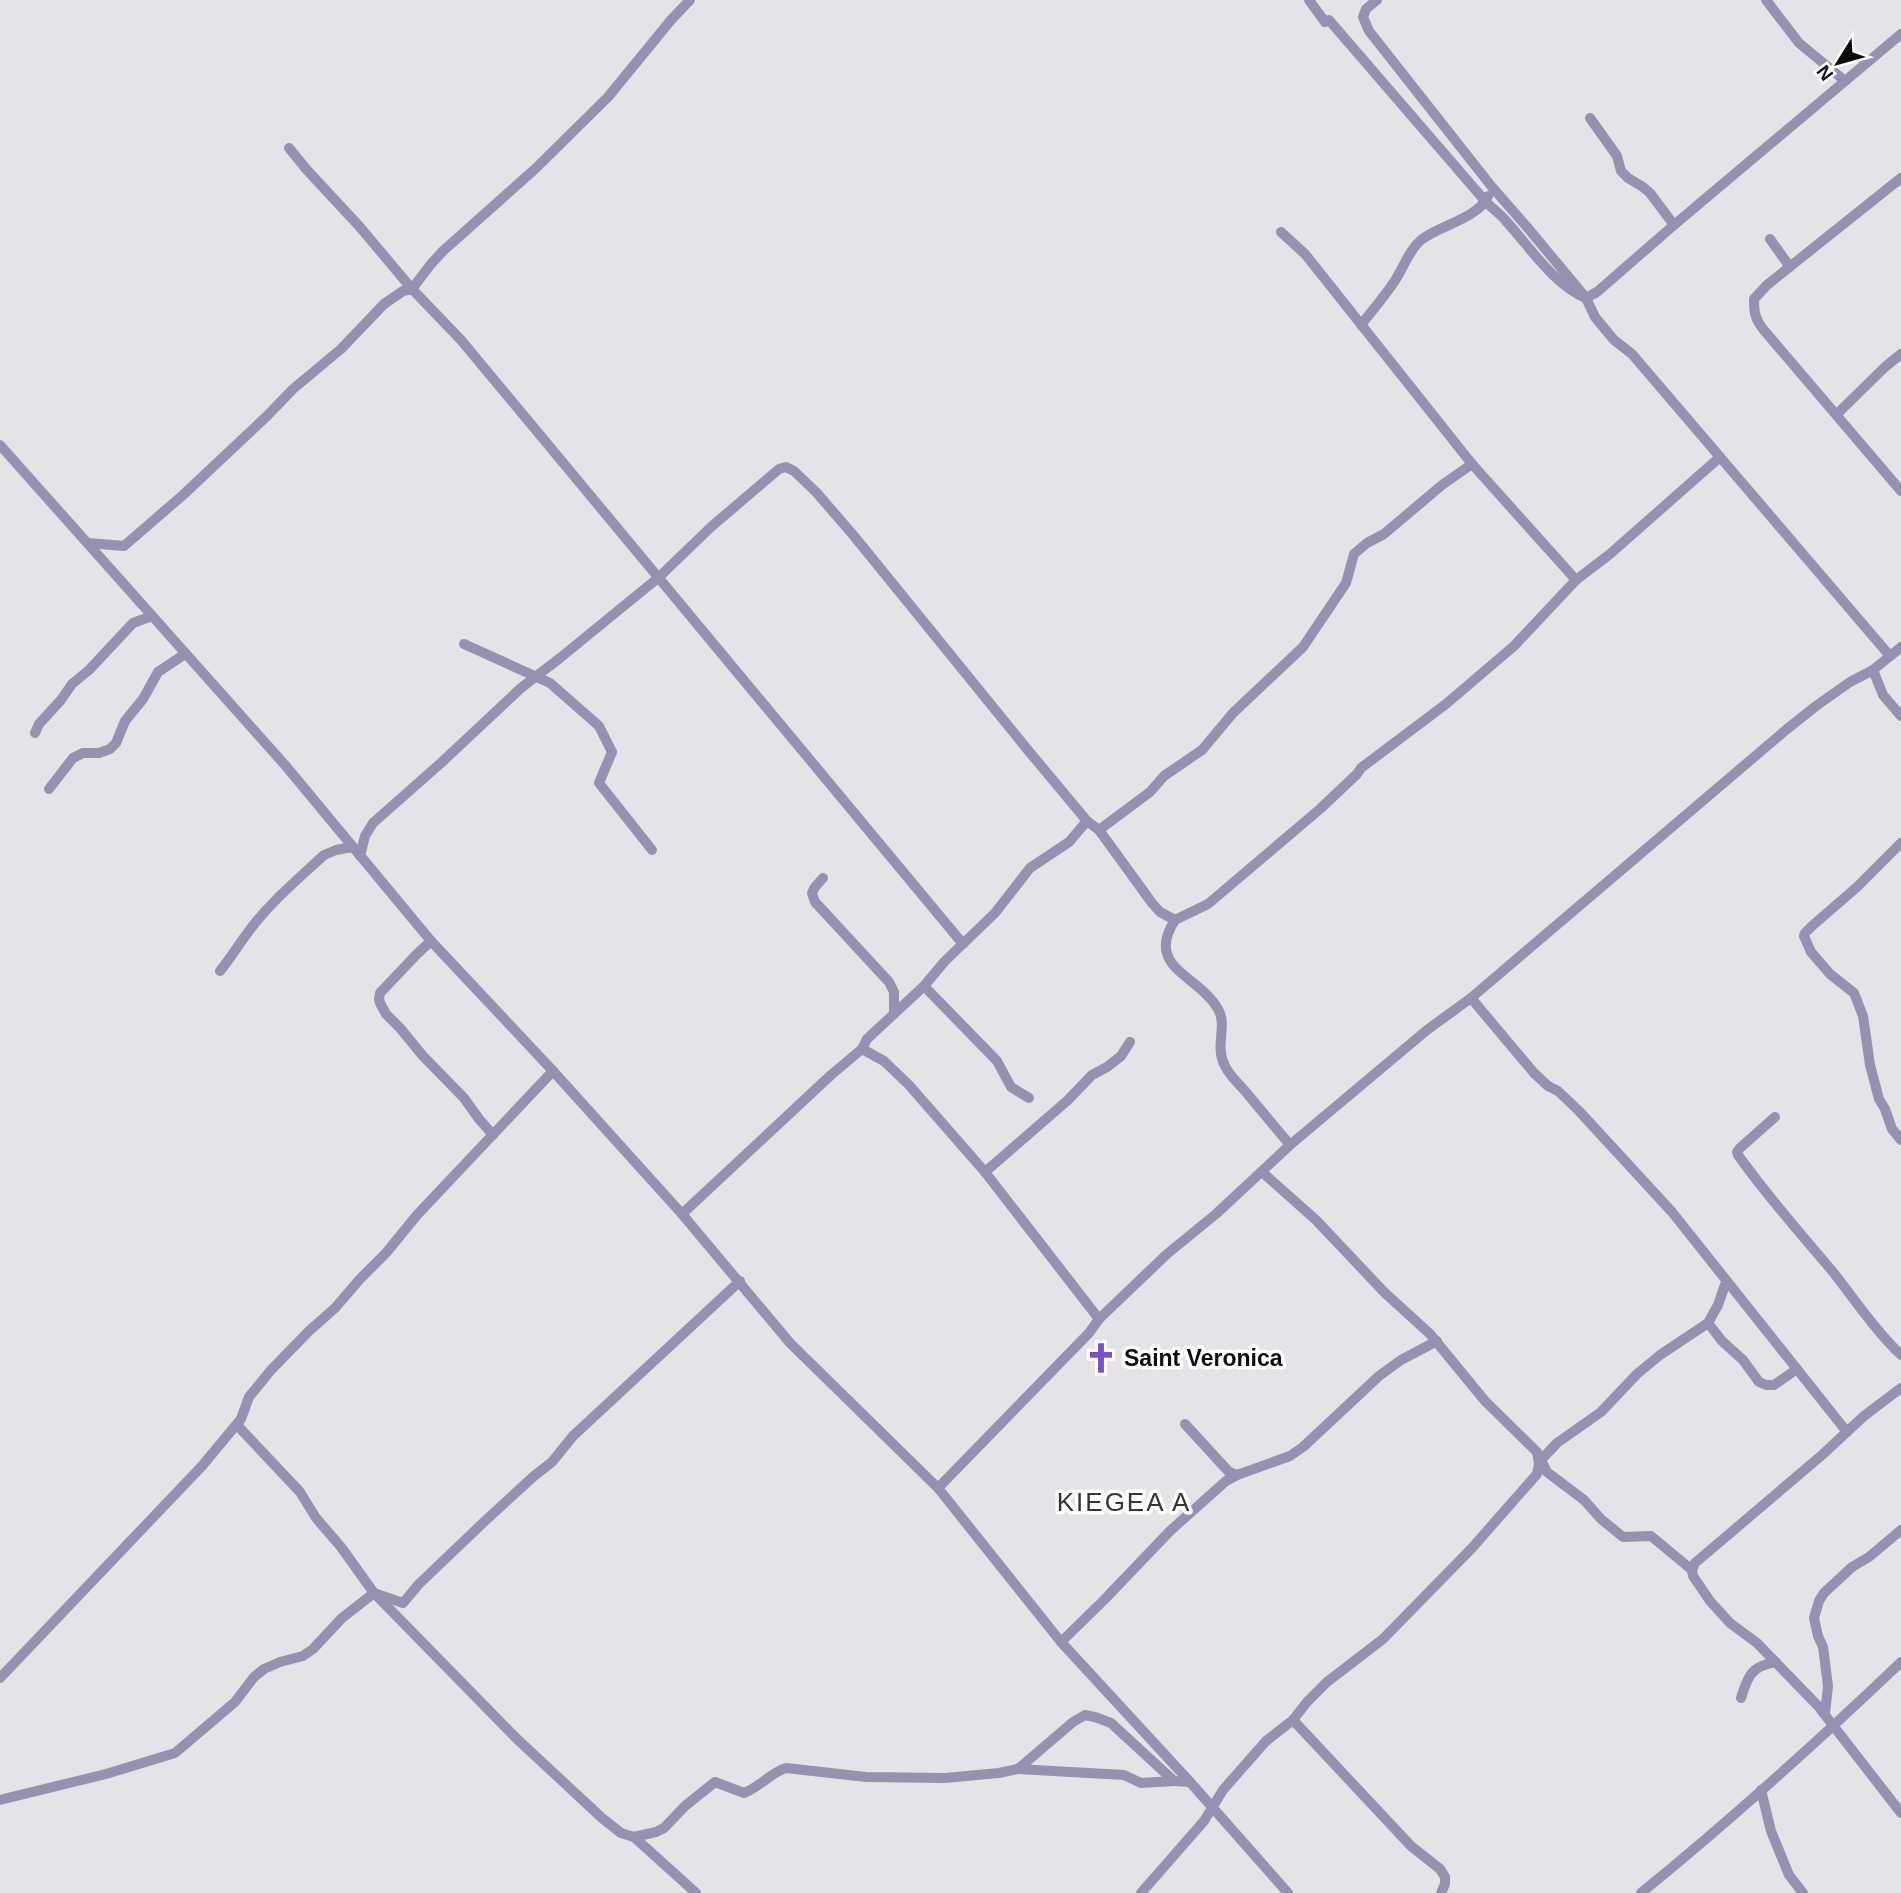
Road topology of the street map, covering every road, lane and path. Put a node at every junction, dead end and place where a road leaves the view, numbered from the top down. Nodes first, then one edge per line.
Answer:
1 (690, 0) edge
2 (1309, 0) edge
3 (1377, 0) edge
4 (1766, 0) edge
5 (1901, 34) edge
6 (1845, 81) junction
7 (1590, 118) dead end
8 (289, 148) dead end
9 (1901, 178) edge
10 (1492, 187) junction
11 (1486, 202) junction
12 (1674, 225) junction
13 (1281, 232) dead end
14 (1770, 239) dead end
15 (1790, 267) junction
16 (412, 289) junction
17 (1586, 298) junction
18 (1361, 325) junction
19 (1901, 354) edge
20 (1837, 414) junction
21 (0, 445) edge
22 (1720, 457) junction
23 (1472, 464) junction
24 (1901, 491) edge
25 (88, 543) junction
26 (658, 578) junction
27 (1576, 580) junction
28 (152, 616) junction
29 (464, 644) dead end
30 (1901, 648) edge
31 (185, 654) junction
32 (1890, 656) junction
33 (1873, 670) junction
34 (536, 677) junction
35 (1901, 716) edge
36 (35, 733) dead end
37 (48, 789) dead end
38 (1087, 821) junction
39 (1099, 830) junction
40 (1901, 843) edge
41 (652, 850) dead end
42 (356, 852) junction
43 (823, 878) dead end
44 (1175, 920) junction
45 (431, 941) junction
46 (963, 944) junction
47 (220, 971) dead end
48 (924, 986) junction
49 (1471, 998) junction
50 (894, 1013) junction
51 (1130, 1042) dead end
52 (862, 1049) junction
53 (553, 1071) junction
54 (1029, 1098) dead end
55 (1775, 1117) dead end
56 (493, 1135) junction
57 (1901, 1140) edge
58 (1290, 1145) junction
59 (985, 1172) junction
60 (1262, 1172) junction
61 (682, 1214) junction
62 (740, 1281) junction
63 (1727, 1282) junction
64 (1099, 1318) junction
65 (1707, 1323) junction
66 (1437, 1341) junction
67 (1901, 1355) edge
68 (1797, 1369) junction
69 (1901, 1388) edge
70 (1185, 1424) dead end
71 (237, 1425) junction
72 (1847, 1432) junction
73 (1539, 1456) junction
74 (1237, 1475) junction
75 (939, 1488) junction
76 (1901, 1530) edge
77 (1692, 1570) junction
78 (374, 1593) junction
79 (1060, 1642) junction
80 (1776, 1662) junction
81 (1901, 1662) edge
82 (0, 1678) edge
83 (1741, 1698) dead end
84 (1825, 1714) junction
85 (1293, 1720) junction
86 (1832, 1726) junction
87 (1018, 1769) junction
88 (1174, 1781) junction
89 (1190, 1782) junction
90 (1760, 1790) junction
91 (3, 1797) edge
92 (1213, 1808) junction
93 (1901, 1813) edge
94 (634, 1837) junction
95 (696, 1893) edge
96 (1141, 1893) edge
97 (1288, 1893) edge
98 (1441, 1893) edge
99 (1641, 1893) edge
100 (1803, 1893) edge

1 - 16 street
2 - 11 street
3 - 10 street
4 - 6 street
5 - 6 street
6 - 12 street
7 - 12 street
8 - 16 street
9 - 15 street
10 - 11 street
10 - 17 street
11 - 17 street
11 - 18 street
12 - 17 street
13 - 18 street
14 - 15 street
15 - 20 street
16 - 25 street
16 - 26 street
17 - 22 street
18 - 23 street
19 - 20 street
20 - 24 street
21 - 25 street
22 - 27 street
22 - 32 street
23 - 27 street
23 - 39 street
25 - 28 street
26 - 34 street
26 - 38 street
26 - 46 street
27 - 44 street
28 - 31 street
28 - 36 street
29 - 34 street
30 - 32 street
31 - 37 street
31 - 42 street
32 - 33 street
33 - 35 street
33 - 49 street
34 - 41 street
34 - 42 street
38 - 39 street
38 - 46 street
39 - 44 street
40 - 57 street
42 - 45 street
42 - 47 street
43 - 50 street
44 - 58 street
45 - 53 street
45 - 56 street
46 - 48 street
48 - 50 street
48 - 54 street
49 - 58 street
49 - 63 street
50 - 52 street
51 - 59 street
52 - 59 street
52 - 61 street
53 - 56 street
53 - 61 street
55 - 67 street
56 - 71 street
58 - 60 street
59 - 64 street
60 - 64 street
60 - 66 street
61 - 62 street
62 - 75 street
62 - 78 street
63 - 65 street
63 - 68 street
64 - 75 street
65 - 68 street
65 - 73 street
66 - 73 street
66 - 74 street
68 - 72 street
69 - 72 street
70 - 74 street
71 - 78 street
71 - 82 street
72 - 77 street
73 - 77 street
73 - 85 street
74 - 79 street
75 - 79 street
76 - 84 street
77 - 80 street
78 - 91 street
78 - 94 street
79 - 89 street
80 - 83 street
80 - 84 street
81 - 86 street
84 - 86 street
85 - 92 street
85 - 98 street
86 - 90 street
86 - 93 street
87 - 88 street
87 - 88 street
87 - 94 street
88 - 89 street
89 - 92 street
90 - 99 street
90 - 100 street
92 - 96 street
92 - 97 street
94 - 95 street

